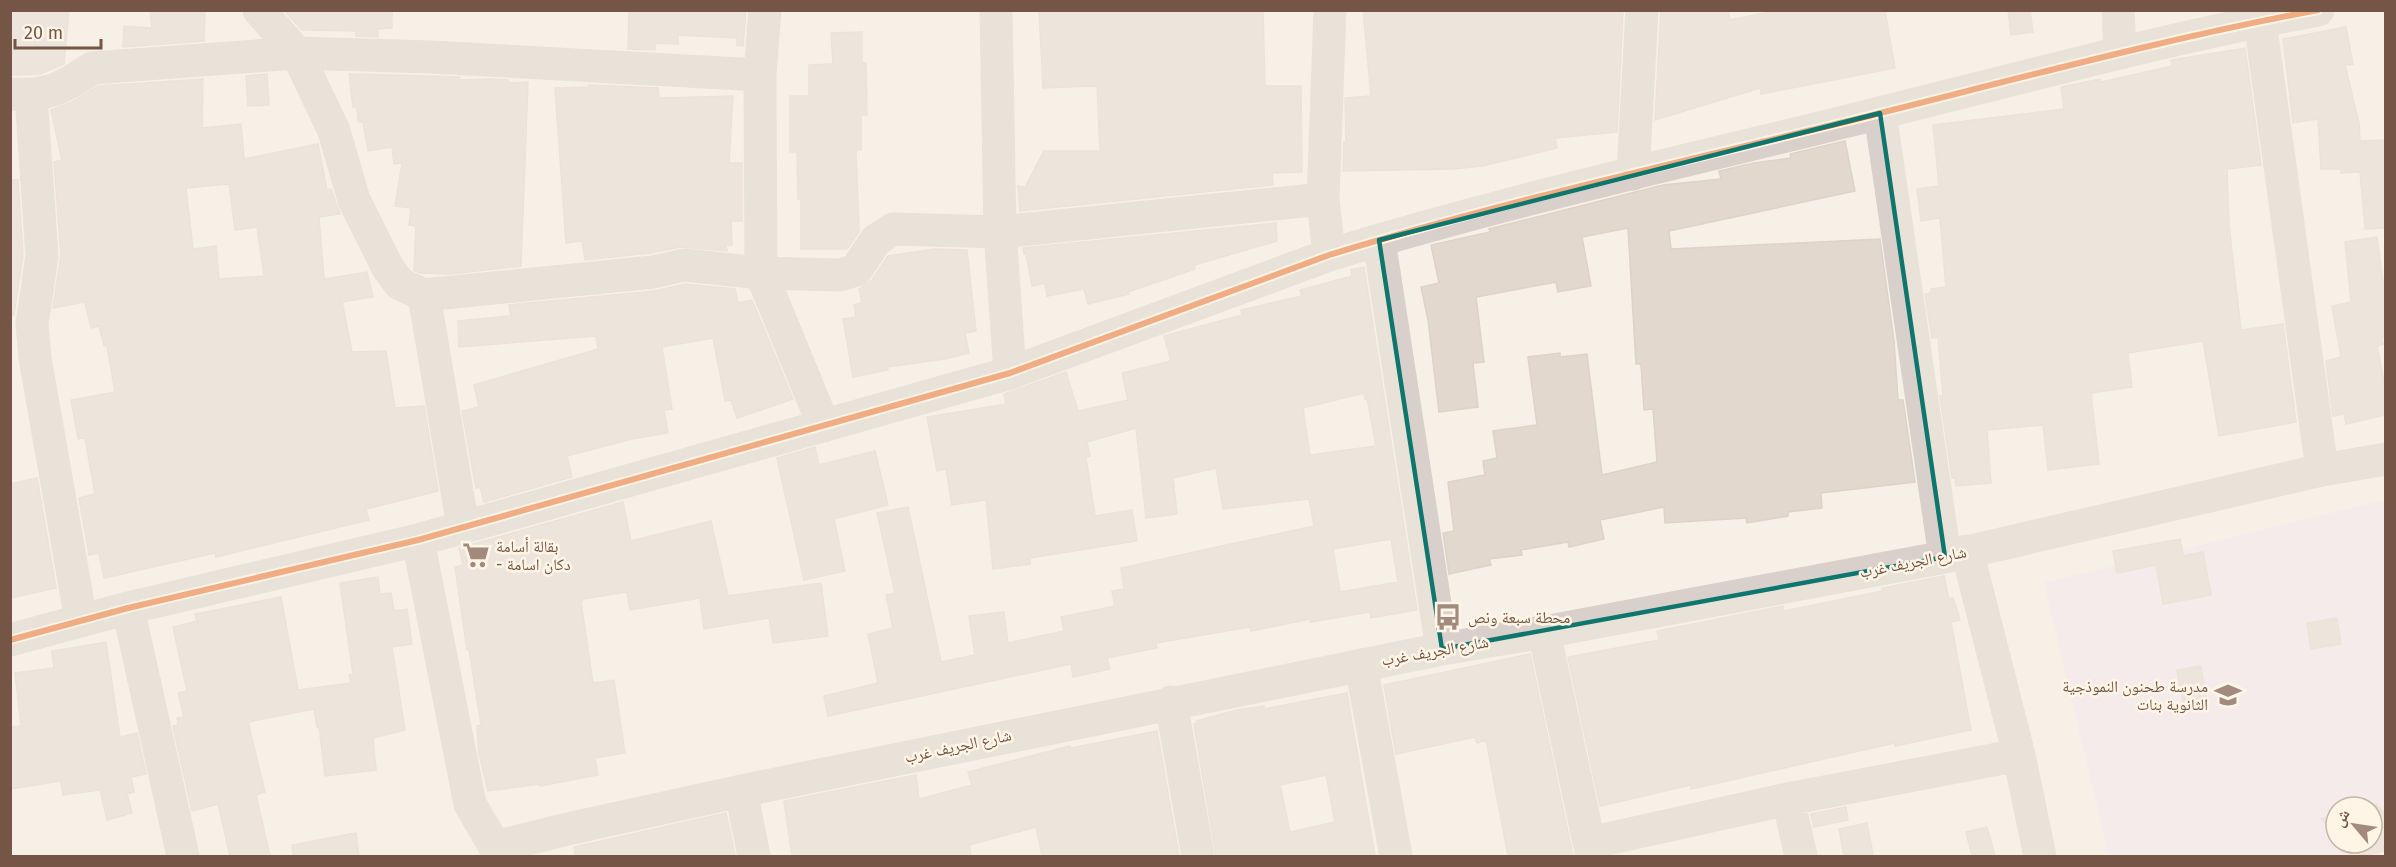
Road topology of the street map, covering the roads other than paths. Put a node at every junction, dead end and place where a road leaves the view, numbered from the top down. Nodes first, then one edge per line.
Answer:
1 (259, 10) edge
2 (765, 10) edge
3 (996, 10) edge
4 (1330, 10) edge
5 (1642, 10) edge
6 (2118, 10) edge
7 (2318, 10) edge
8 (2260, 21) junction
9 (297, 53) junction
10 (2120, 53) junction
11 (760, 75) junction
12 (21, 95) edge
13 (1880, 113) junction
14 (1633, 174) junction
15 (1323, 199) junction
16 (1000, 232) junction
17 (1379, 240) junction
18 (1329, 255) junction
19 (761, 273) junction
20 (424, 295) junction
21 (1010, 373) junction
22 (824, 426) junction
23 (2385, 459) edge
24 (2322, 470) junction
25 (463, 527) junction
26 (418, 540) junction
27 (1956, 554) junction
28 (128, 608) junction
29 (81, 620) junction
30 (1544, 632) junction
31 (10, 640) edge
32 (1442, 649) junction
33 (1360, 665) junction
34 (1171, 702) junction
35 (2019, 755) junction
36 (741, 791) junction
37 (1788, 799) junction
38 (1590, 850) edge
39 (496, 852) edge
40 (183, 856) edge
41 (754, 856) edge
42 (1198, 856) edge
43 (1396, 856) edge
44 (1801, 856) edge
45 (2040, 856) edge

1 - 9 street
2 - 11 street
3 - 16 street
4 - 15 street
5 - 14 street
6 - 10 street
7 - 8 street
8 - 10 street
8 - 24 street
9 - 11 street
9 - 12 street
9 - 20 street
10 - 13 street
11 - 19 street
12 - 29 street
13 - 14 street
13 - 27 street
14 - 17 street
15 - 16 street
15 - 18 street
16 - 19 street
16 - 21 street
17 - 18 street
17 - 32 street
18 - 21 street
19 - 20 street
19 - 22 street
20 - 25 street
21 - 22 street
22 - 25 street
23 - 24 street, شارع الجريف غرب
24 - 27 street, شارع الجريف غرب
25 - 26 street
26 - 28 street
26 - 39 street
27 - 30 street, شارع الجريف غرب
27 - 35 street
28 - 29 street
28 - 40 street
29 - 31 street
30 - 32 street, شارع الجريف غرب
30 - 38 street
32 - 33 street, شارع الجريف غرب
33 - 34 street, شارع الجريف غرب
33 - 43 street
34 - 36 street, شارع الجريف غرب
34 - 42 street
35 - 37 street
35 - 45 street
36 - 39 street, شارع الجريف غرب
36 - 41 street
37 - 38 street
37 - 44 street

